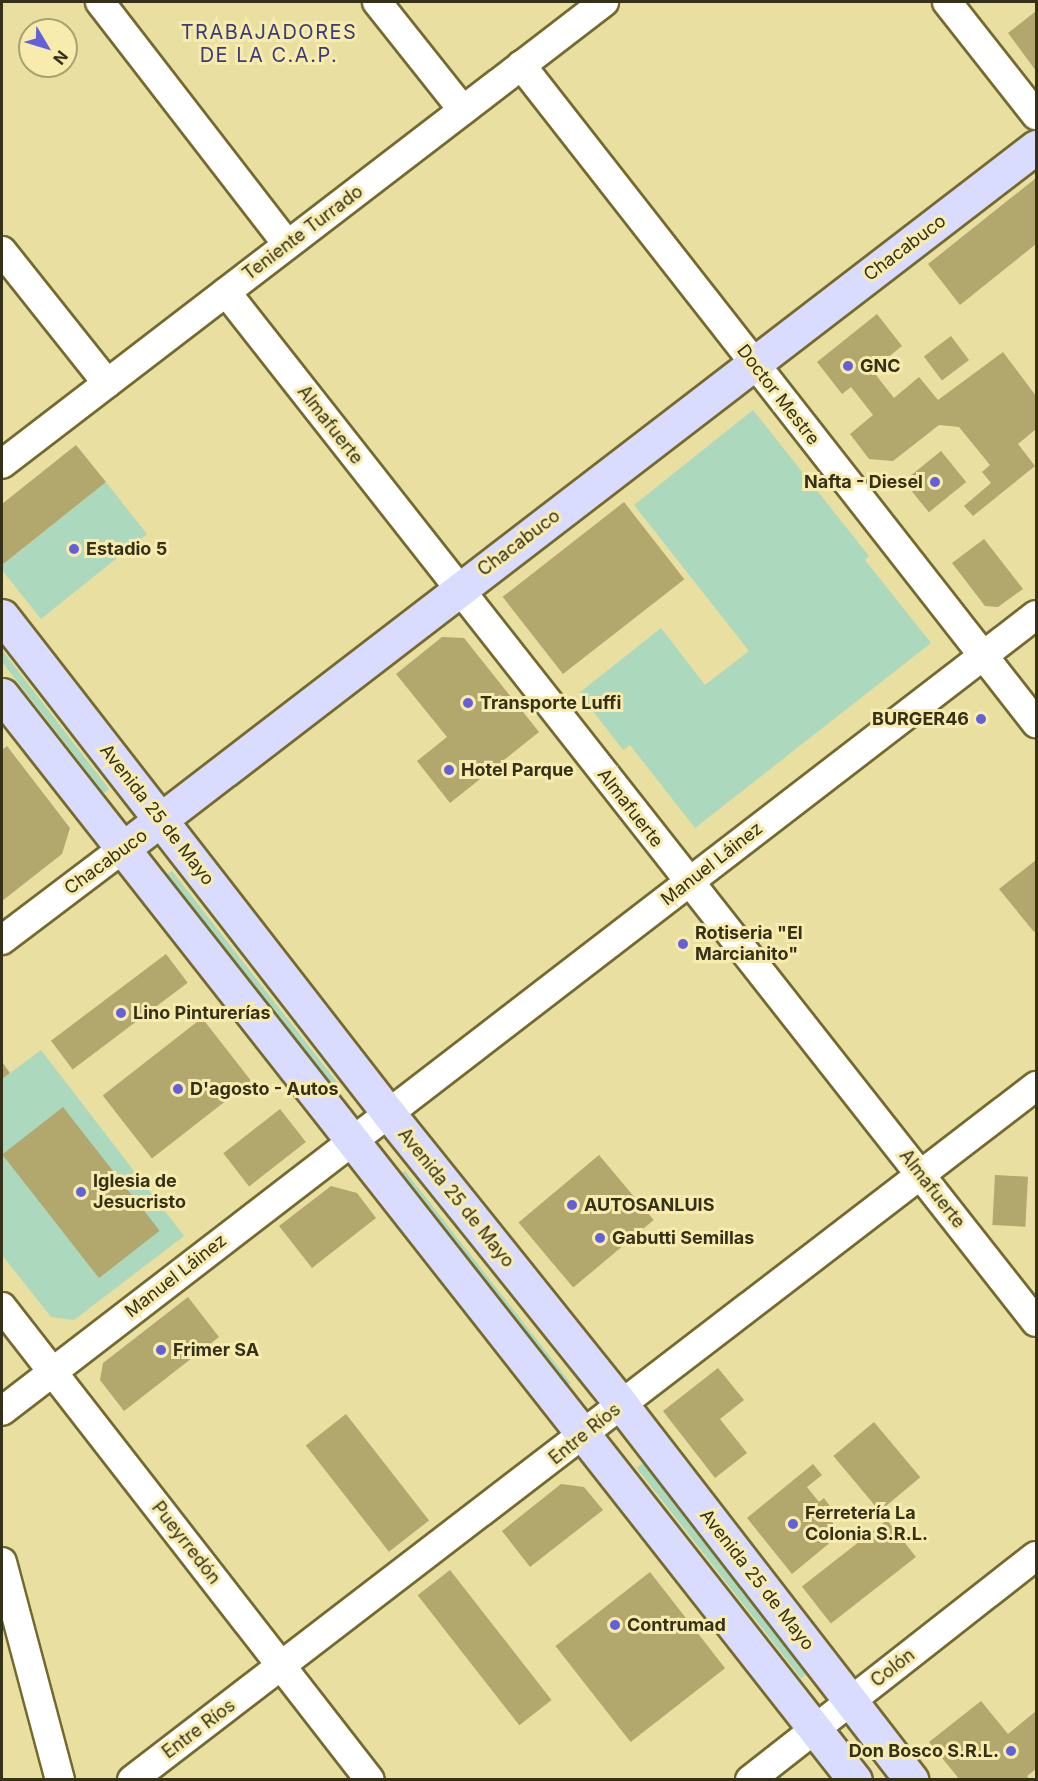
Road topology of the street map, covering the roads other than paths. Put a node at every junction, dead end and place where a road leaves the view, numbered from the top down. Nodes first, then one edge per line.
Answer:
1 (100, 2) edge
2 (377, 2) edge
3 (604, 2) edge
4 (947, 2) edge
5 (521, 65) junction
6 (462, 110) junction
7 (1036, 115) edge
8 (1036, 147) edge
9 (287, 244) junction
10 (2, 250) edge
11 (226, 292) junction
12 (753, 364) junction
13 (107, 383) junction
14 (2, 464) edge
15 (458, 590) junction
16 (1036, 615) edge
17 (2, 616) edge
18 (983, 655) junction
19 (2, 696) edge
20 (1036, 723) edge
21 (162, 821) junction
22 (121, 850) junction
23 (689, 882) junction
24 (2, 940) edge
25 (1036, 1086) edge
26 (389, 1114) junction
27 (351, 1142) junction
28 (921, 1174) junction
29 (2, 1307) edge
30 (1036, 1322) edge
31 (52, 1372) junction
32 (621, 1404) junction
33 (2, 1411) edge
34 (584, 1436) junction
35 (1036, 1556) edge
36 (2, 1562) edge
37 (282, 1666) junction
38 (850, 1701) junction
39 (814, 1728) junction
40 (60, 1779) edge
41 (132, 1779) edge
42 (370, 1779) edge
43 (750, 1779) edge
44 (855, 1779) edge
45 (912, 1779) edge

1 - 9 street
2 - 6 street
3 - 5 street, Teniente Turrado
4 - 7 street
5 - 6 street, Teniente Turrado
5 - 12 street, Doctor Mestre
6 - 9 street, Teniente Turrado
8 - 12 main road, Chacabuco
9 - 11 street, Teniente Turrado
10 - 13 street
11 - 13 street, Teniente Turrado
11 - 15 street, Almafuerte
12 - 15 main road, Chacabuco
12 - 18 street, Doctor Mestre
13 - 14 street, Teniente Turrado
15 - 21 main road, Chacabuco
15 - 23 street, Almafuerte
16 - 18 street, Manuel Láinez
17 - 21 main road, Avenida 25 de Mayo
18 - 20 street, Doctor Mestre
18 - 23 street, Manuel Láinez
19 - 22 main road
21 - 22 main road, Chacabuco
21 - 26 main road, Avenida 25 de Mayo
22 - 24 street, Chacabuco
22 - 27 main road
23 - 26 street, Manuel Láinez
23 - 28 street, Almafuerte
25 - 28 street, Entre Ríos
26 - 27 street, Manuel Láinez
26 - 32 main road, Avenida 25 de Mayo
27 - 31 street, Manuel Láinez
27 - 34 main road
28 - 30 street, Almafuerte
28 - 32 street, Entre Ríos
29 - 31 street, Pueyrredón
31 - 33 street, Manuel Láinez
31 - 37 street, Pueyrredón
32 - 34 street, Entre Ríos
32 - 38 main road, Avenida 25 de Mayo
34 - 37 street, Entre Ríos
34 - 39 main road
35 - 38 street, Colón
36 - 40 street
37 - 41 street, Entre Ríos
37 - 42 street, Pueyrredón
38 - 39 street, Colón
38 - 45 main road, Avenida 25 de Mayo
39 - 43 street, Colón
39 - 44 main road

